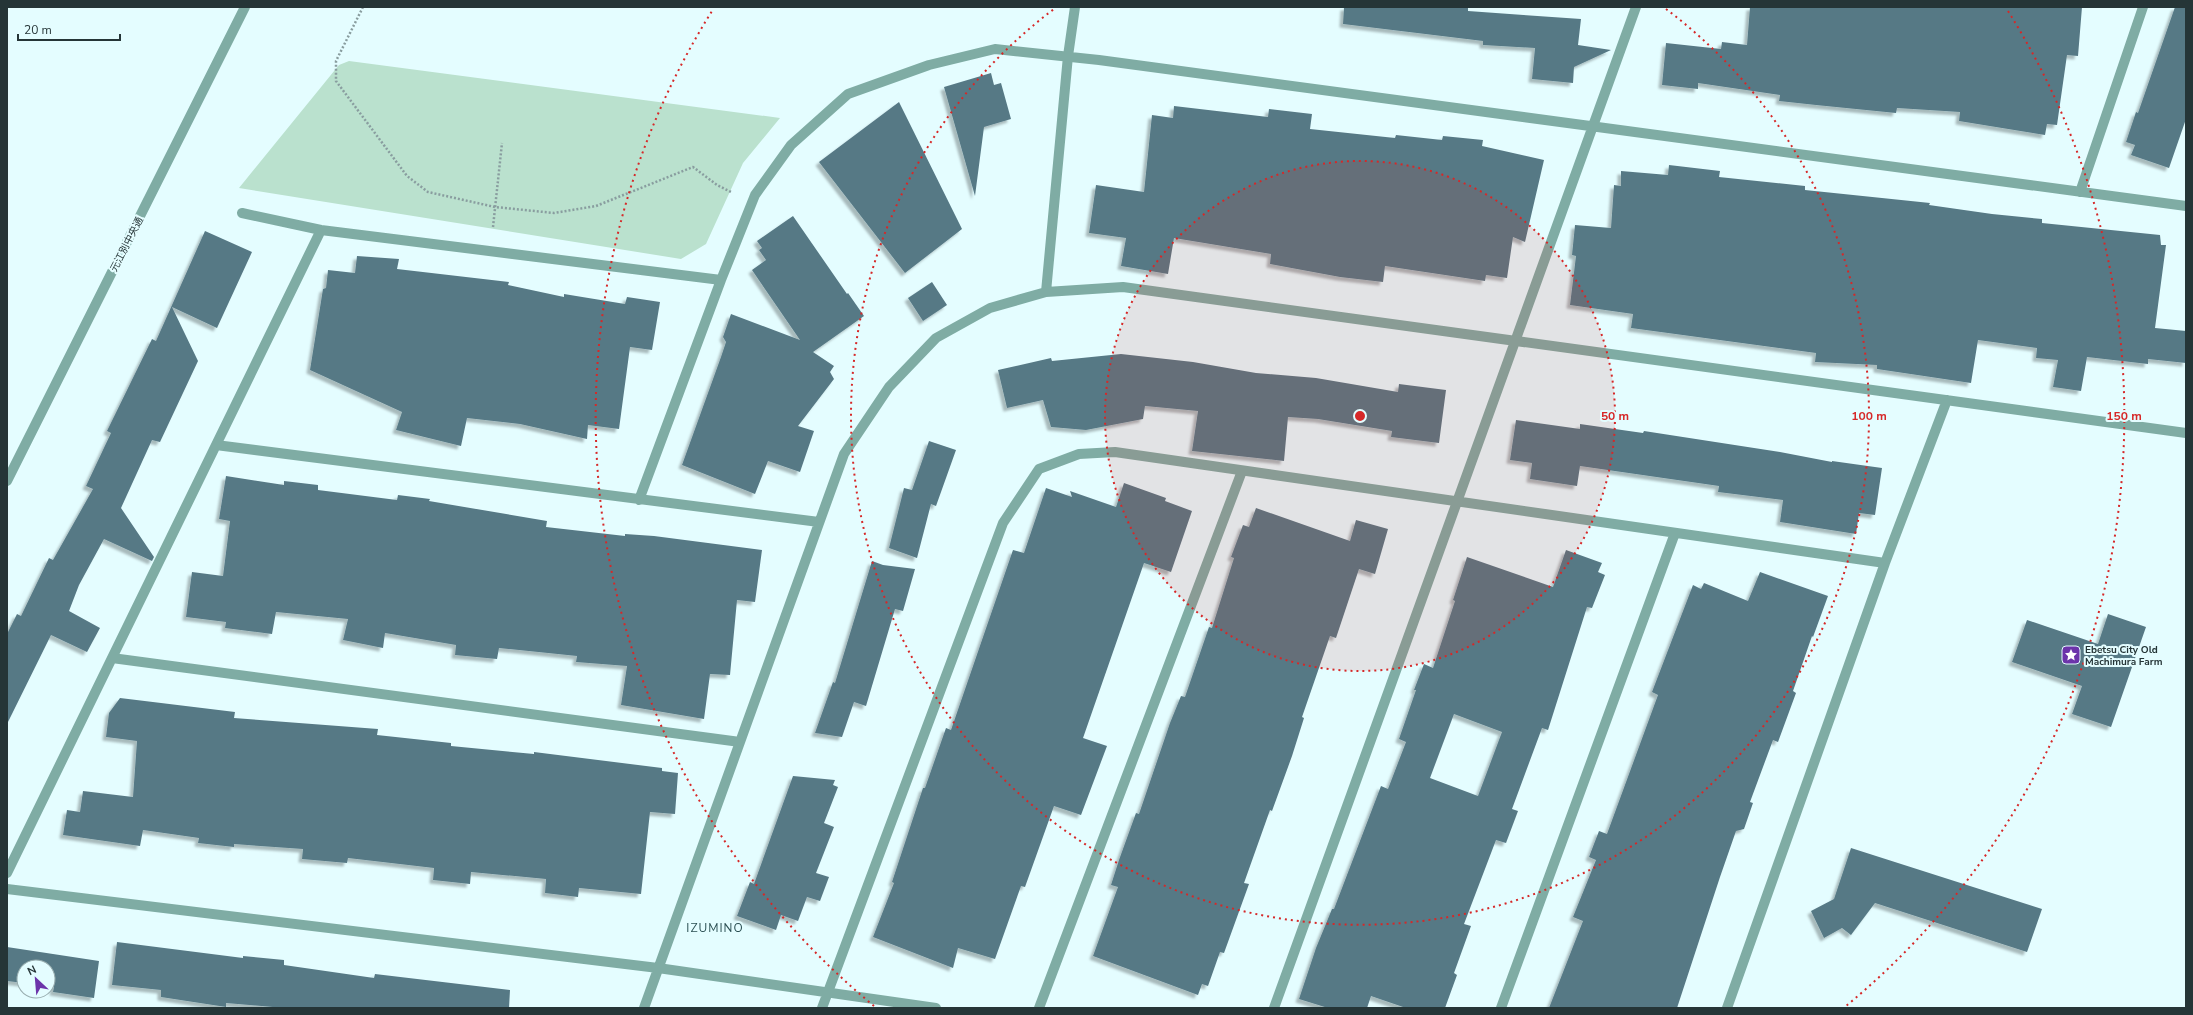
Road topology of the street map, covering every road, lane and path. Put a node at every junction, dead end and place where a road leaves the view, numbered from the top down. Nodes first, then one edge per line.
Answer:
1 (245, 7) edge
2 (363, 7) edge
3 (1075, 7) edge
4 (1636, 7) edge
5 (2143, 7) edge
6 (1068, 56) junction
7 (1591, 126) junction
8 (502, 143) dead end
9 (2080, 192) junction
10 (735, 194) dead end
11 (2186, 206) edge
12 (495, 207) junction
13 (242, 213) dead end
14 (493, 227) dead end
15 (321, 230) junction
16 (720, 280) junction
17 (1046, 292) junction
18 (1515, 340) junction
19 (1947, 400) junction
20 (2186, 433) edge
21 (216, 445) junction
22 (1242, 471) junction
23 (7, 481) edge
24 (639, 500) junction
25 (1458, 502) junction
26 (819, 522) junction
27 (1675, 533) junction
28 (1885, 563) junction
29 (112, 658) junction
30 (740, 742) junction
31 (7, 873) edge
32 (7, 889) edge
33 (658, 968) junction
34 (828, 993) junction
35 (644, 1008) edge
36 (822, 1008) edge
37 (936, 1008) edge
38 (1039, 1008) edge
39 (1274, 1008) edge
40 (1501, 1008) edge
41 (1727, 1008) edge

1 - 23 street, 元江別中央通
2 - 12 path
3 - 6 street
4 - 7 street
5 - 9 street
6 - 7 street
6 - 16 street
6 - 17 street
7 - 9 street
7 - 18 street
8 - 12 path
9 - 11 street
10 - 12 path
12 - 14 path
13 - 15 street
15 - 16 street
15 - 21 street
16 - 24 street
17 - 18 street
17 - 26 street
18 - 19 street
18 - 25 street
19 - 20 street
19 - 28 street
21 - 24 street
21 - 29 street
22 - 25 street
22 - 34 street
22 - 38 street
24 - 26 street
25 - 27 street
25 - 39 street
26 - 30 street
27 - 28 street
27 - 40 street
28 - 41 street
29 - 30 street
29 - 31 street
30 - 33 street
32 - 33 street
33 - 34 street
33 - 35 street
34 - 36 street
34 - 37 street

